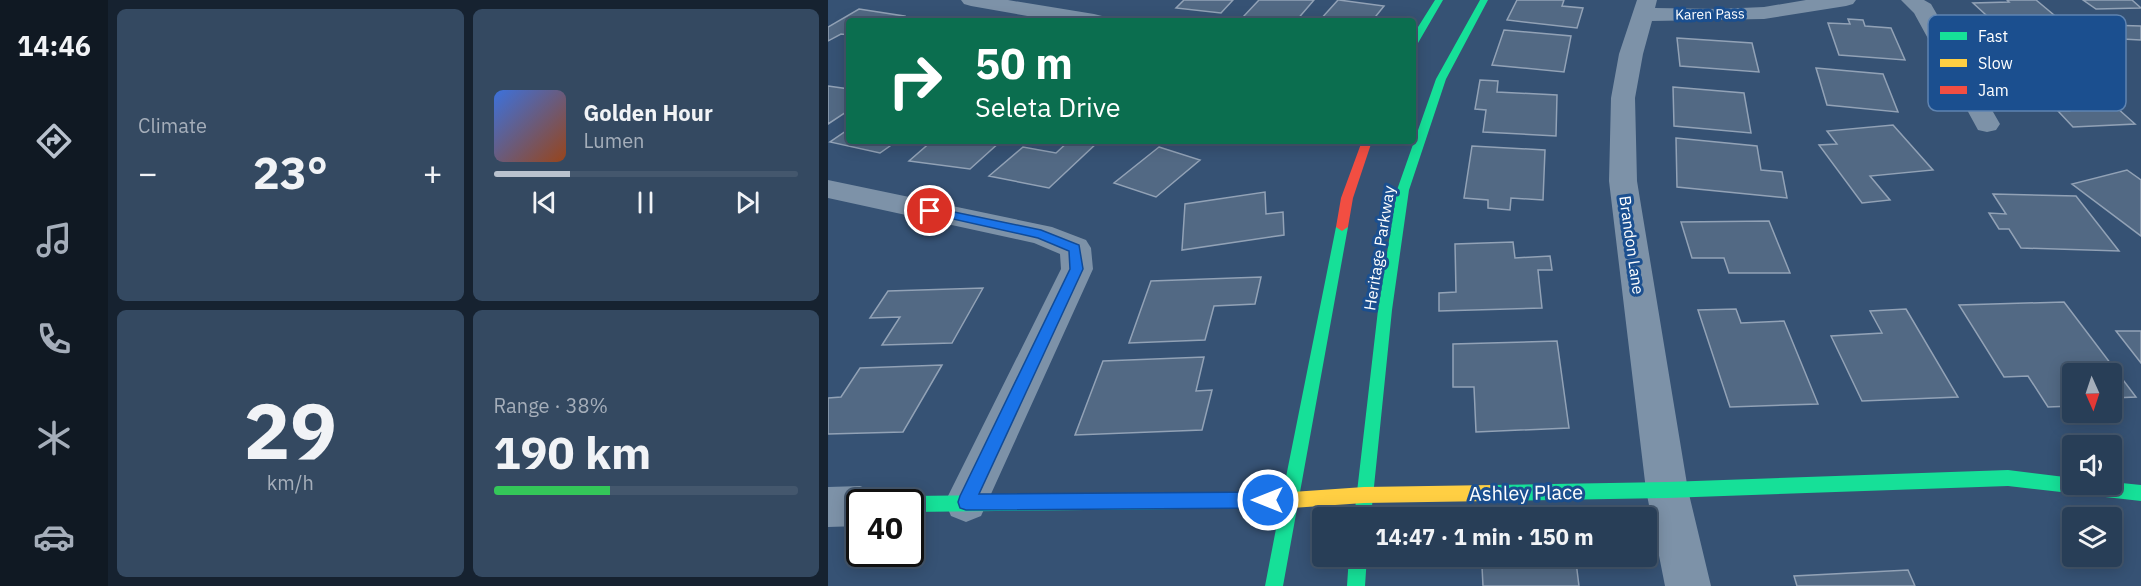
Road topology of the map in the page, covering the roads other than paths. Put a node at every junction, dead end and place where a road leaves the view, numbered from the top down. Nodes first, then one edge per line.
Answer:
1 (971, 0) edge
2 (1439, 0) edge
3 (1484, 0) edge
4 (1846, 0) edge
5 (1911, 0) edge
6 (1646, 7) edge
7 (1076, 18) edge
8 (1928, 18) edge
9 (1416, 38) edge
10 (1981, 111) edge
11 (1988, 124) dead end
12 (1366, 144) edge
13 (828, 189) edge
14 (1667, 490) junction
15 (2141, 493) edge
16 (1364, 495) junction
17 (1291, 500) junction
18 (966, 502) junction
19 (924, 504) edge
20 (846, 506) edge
21 (828, 507) edge
22 (1363, 507) edge
23 (1357, 567) edge
24 (1274, 586) edge
25 (1356, 586) edge
26 (1688, 586) edge

1 - 7 street
2 - 9 main road
3 - 16 main road, Heritage Parkway
4 - 6 street, Karen Pass
5 - 8 street
6 - 14 street, Brandon Lane
10 - 11 street
12 - 17 main road
13 - 18 street
14 - 15 main road, Ashley Place
14 - 16 main road, Ashley Place
14 - 26 street, Brandon Lane
16 - 17 main road, Ashley Place
16 - 22 main road, Heritage Parkway
17 - 18 main road, Ashley Place
17 - 24 main road
18 - 19 main road, Ashley Place
20 - 21 street
23 - 25 main road

